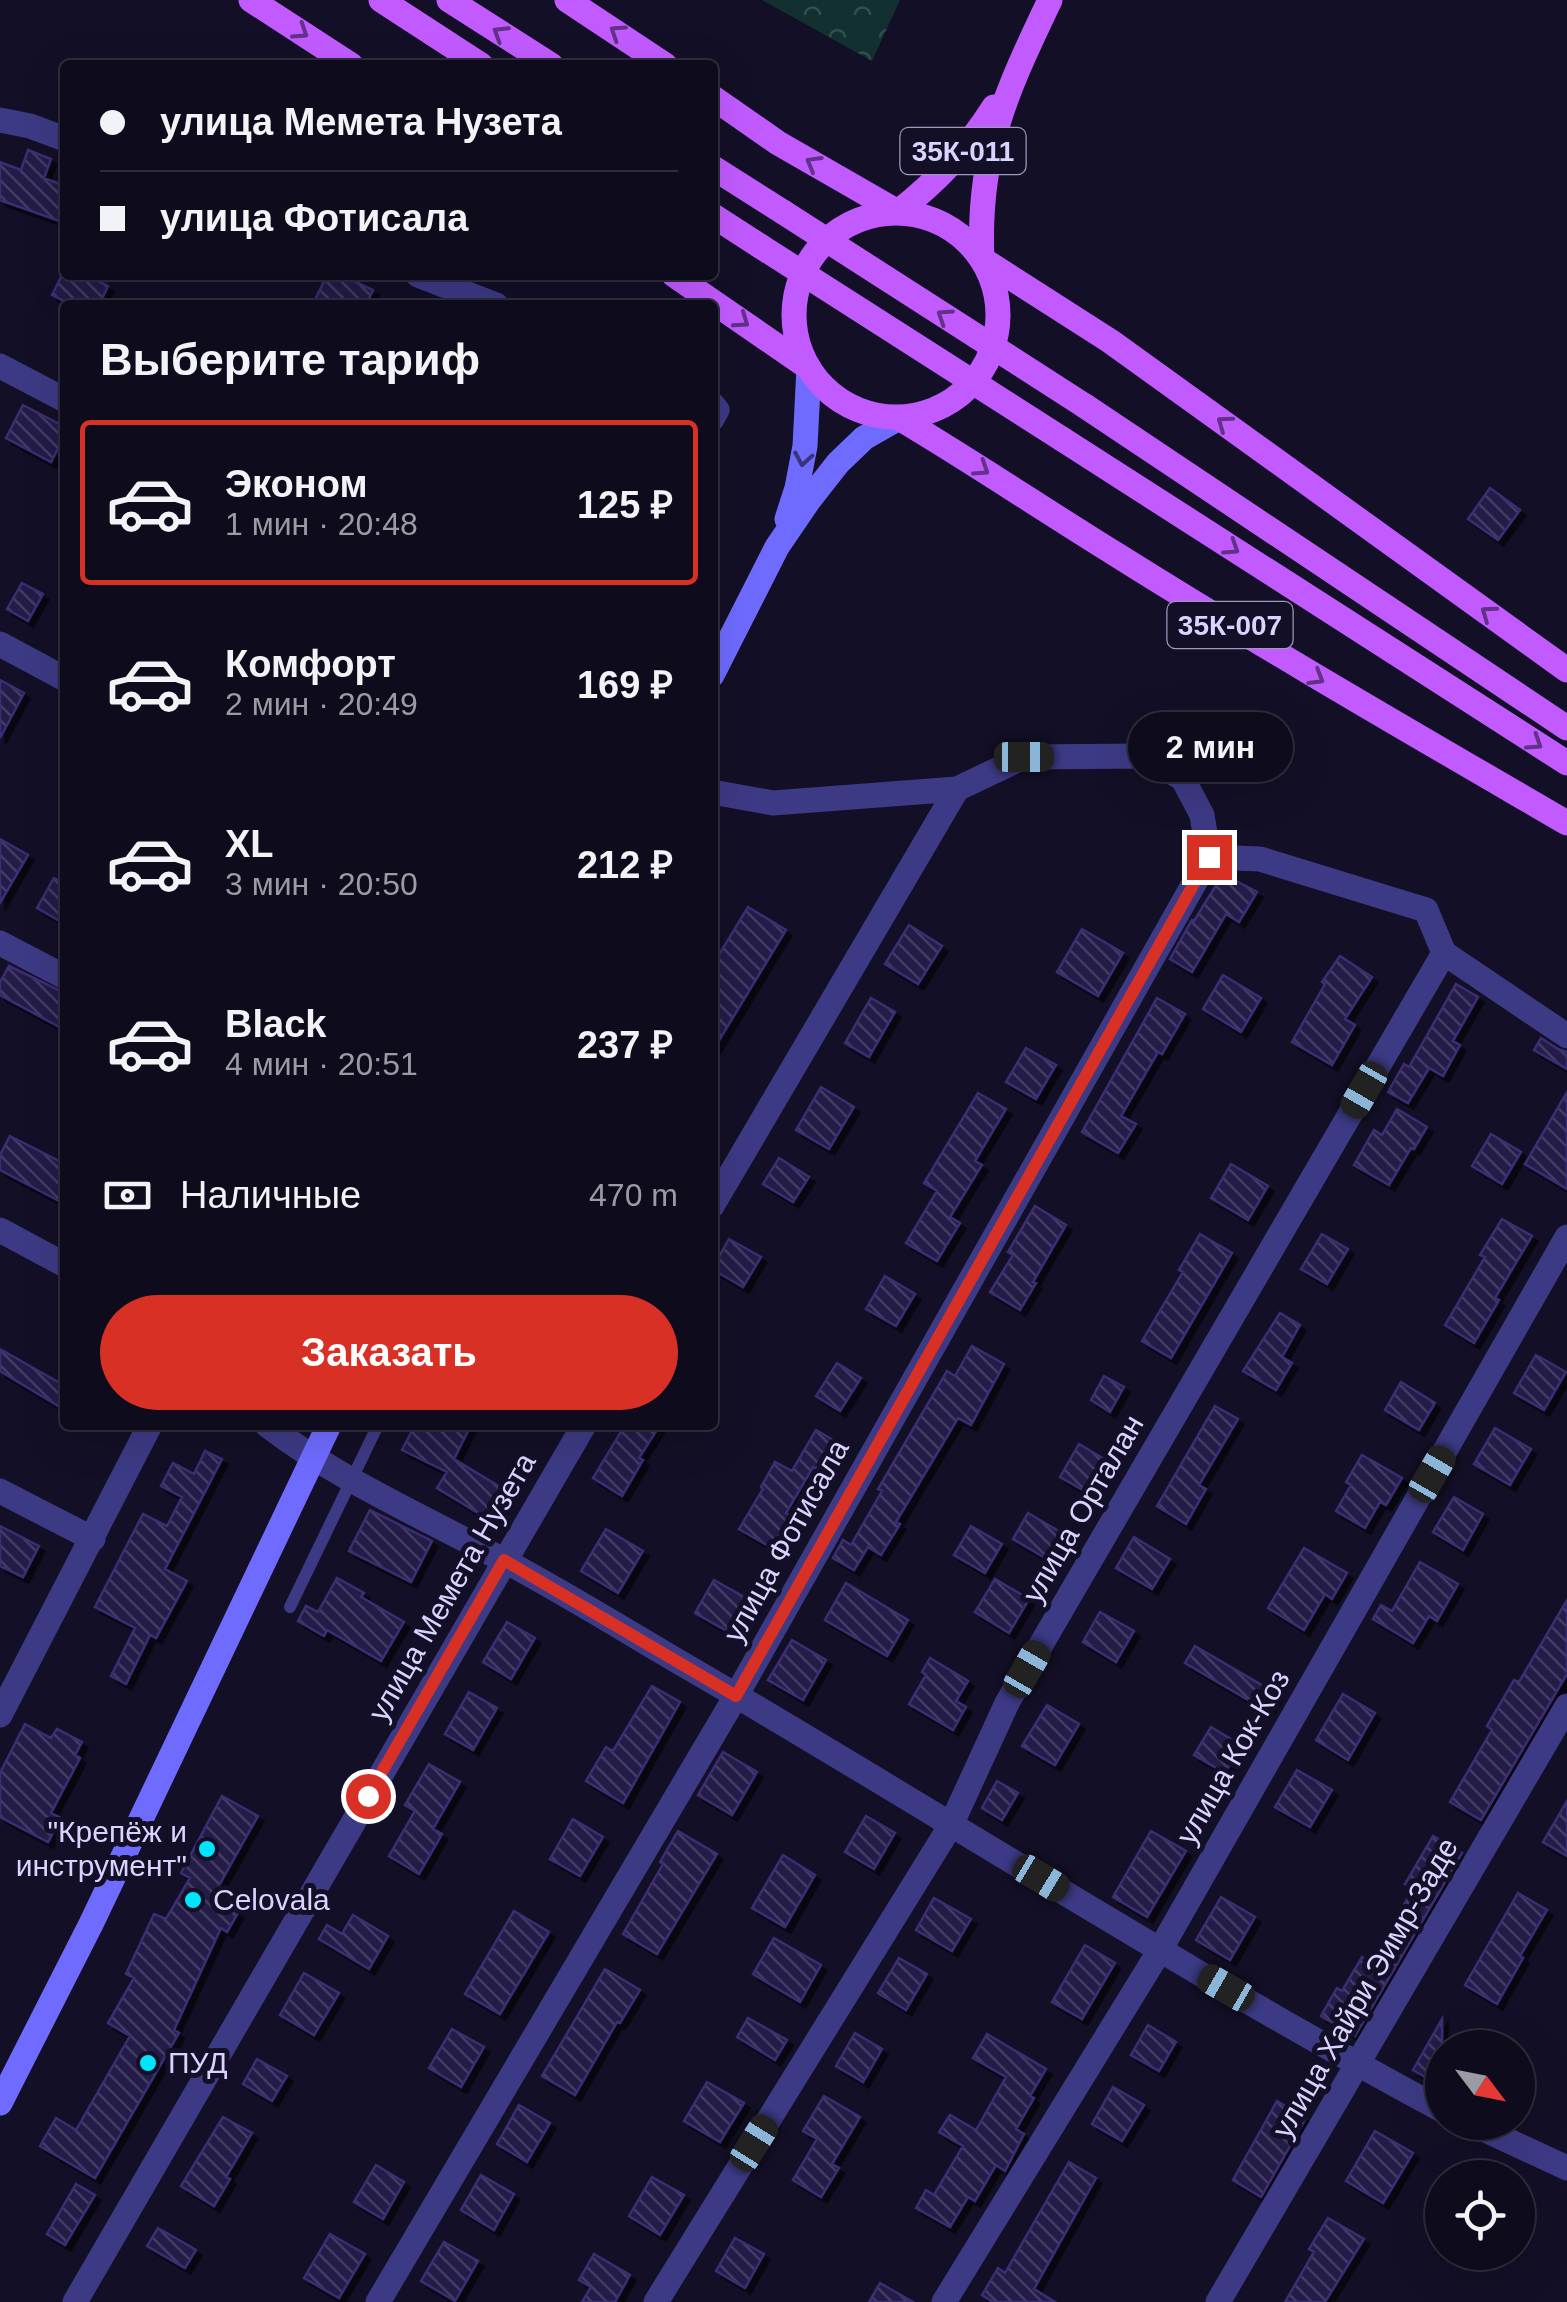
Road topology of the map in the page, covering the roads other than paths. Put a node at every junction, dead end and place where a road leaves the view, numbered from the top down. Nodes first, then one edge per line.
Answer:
1 (251, 0) edge
2 (381, 0) edge
3 (449, 0) edge
4 (567, 0) edge
5 (1050, 0) edge
6 (343, 60) edge
7 (473, 60) edge
8 (543, 60) edge
9 (657, 60) edge
10 (1013, 78) junction
11 (718, 102) edge
12 (0, 120) edge
13 (60, 137) edge
14 (718, 172) edge
15 (898, 212) junction
16 (718, 219) edge
17 (982, 259) junction
18 (431, 280) edge
19 (681, 280) edge
20 (483, 300) edge
21 (710, 300) edge
22 (718, 305) edge
23 (0, 366) edge
24 (809, 368) junction
25 (60, 397) edge
26 (899, 418) junction
27 (777, 547) junction
28 (0, 644) edge
29 (718, 663) edge
30 (1567, 670) edge
31 (60, 677) edge
32 (1567, 728) edge
33 (1567, 764) edge
34 (957, 789) junction
35 (718, 793) edge
36 (1567, 823) edge
37 (1209, 857) junction
38 (0, 943) edge
39 (1444, 953) junction
40 (60, 974) edge
41 (1567, 1036) edge
42 (718, 1196) edge
43 (0, 1230) edge
44 (1567, 1237) edge
45 (60, 1263) edge
46 (148, 1430) edge
47 (275, 1430) edge
48 (326, 1430) edge
49 (376, 1430) edge
50 (581, 1430) edge
51 (312, 1458) junction
52 (352, 1479) junction
53 (0, 1490) edge
54 (93, 1539) junction
55 (504, 1560) junction
56 (290, 1607) dead end
57 (736, 1696) junction
58 (1567, 1706) edge
59 (0, 1716) edge
60 (952, 1825) junction
61 (1160, 1950) junction
62 (1358, 2064) junction
63 (1425, 2101) edge
64 (0, 2103) edge
65 (1507, 2140) edge
66 (1567, 2168) edge
67 (75, 2302) edge
68 (378, 2302) edge
69 (656, 2302) edge
70 (944, 2302) edge
71 (1218, 2302) edge

1 -> 6 main road
2 - 7 main road
8 -> 3 main road
9 -> 4 main road
5 - 10 main road, 35К-011
10 - 15 main road, 35К-011
10 - 17 main road
15 -> 11 main road
12 - 13 street
32 -> 14 main road, bridge
15 - 17 main road
15 - 24 main road
16 -> 33 main road, 35К-007, bridge
17 - 26 main road
30 -> 17 main road
18 - 20 street
19 -> 21 main road
22 -> 24 main road
23 - 25 street
24 - 26 main road
24 -> 27 main road
26 - 27 main road
26 -> 36 main road, 35К-007
27 - 29 main road
28 - 31 street
34 - 35 street
34 - 37 street
34 - 42 street
37 - 39 street
37 - 57 street, улица Фотисала
38 - 40 street
39 - 41 street
39 - 60 street, улица Орталан
43 - 45 street
44 - 61 street, улица Кок-Коз
46 - 54 street
47 - 51 street
48 - 51 main road
49 - 52 lane
50 - 55 street, улица Мемета Нузета
51 - 52 street
51 - 64 main road
52 - 55 street
52 - 56 lane
53 - 54 street
54 - 59 street
55 - 57 street
55 - 67 street, улица Мемета Нузета
57 - 60 street
57 - 68 street, улица Фотисала
58 - 62 street, улица Хайри Эимр-Заде
60 - 61 street
60 - 69 street, улица Орталан
61 - 62 street
61 - 70 street, улица Кок-Коз
62 - 63 street
62 - 71 street, улица Хайри Эимр-Заде
65 - 66 street

